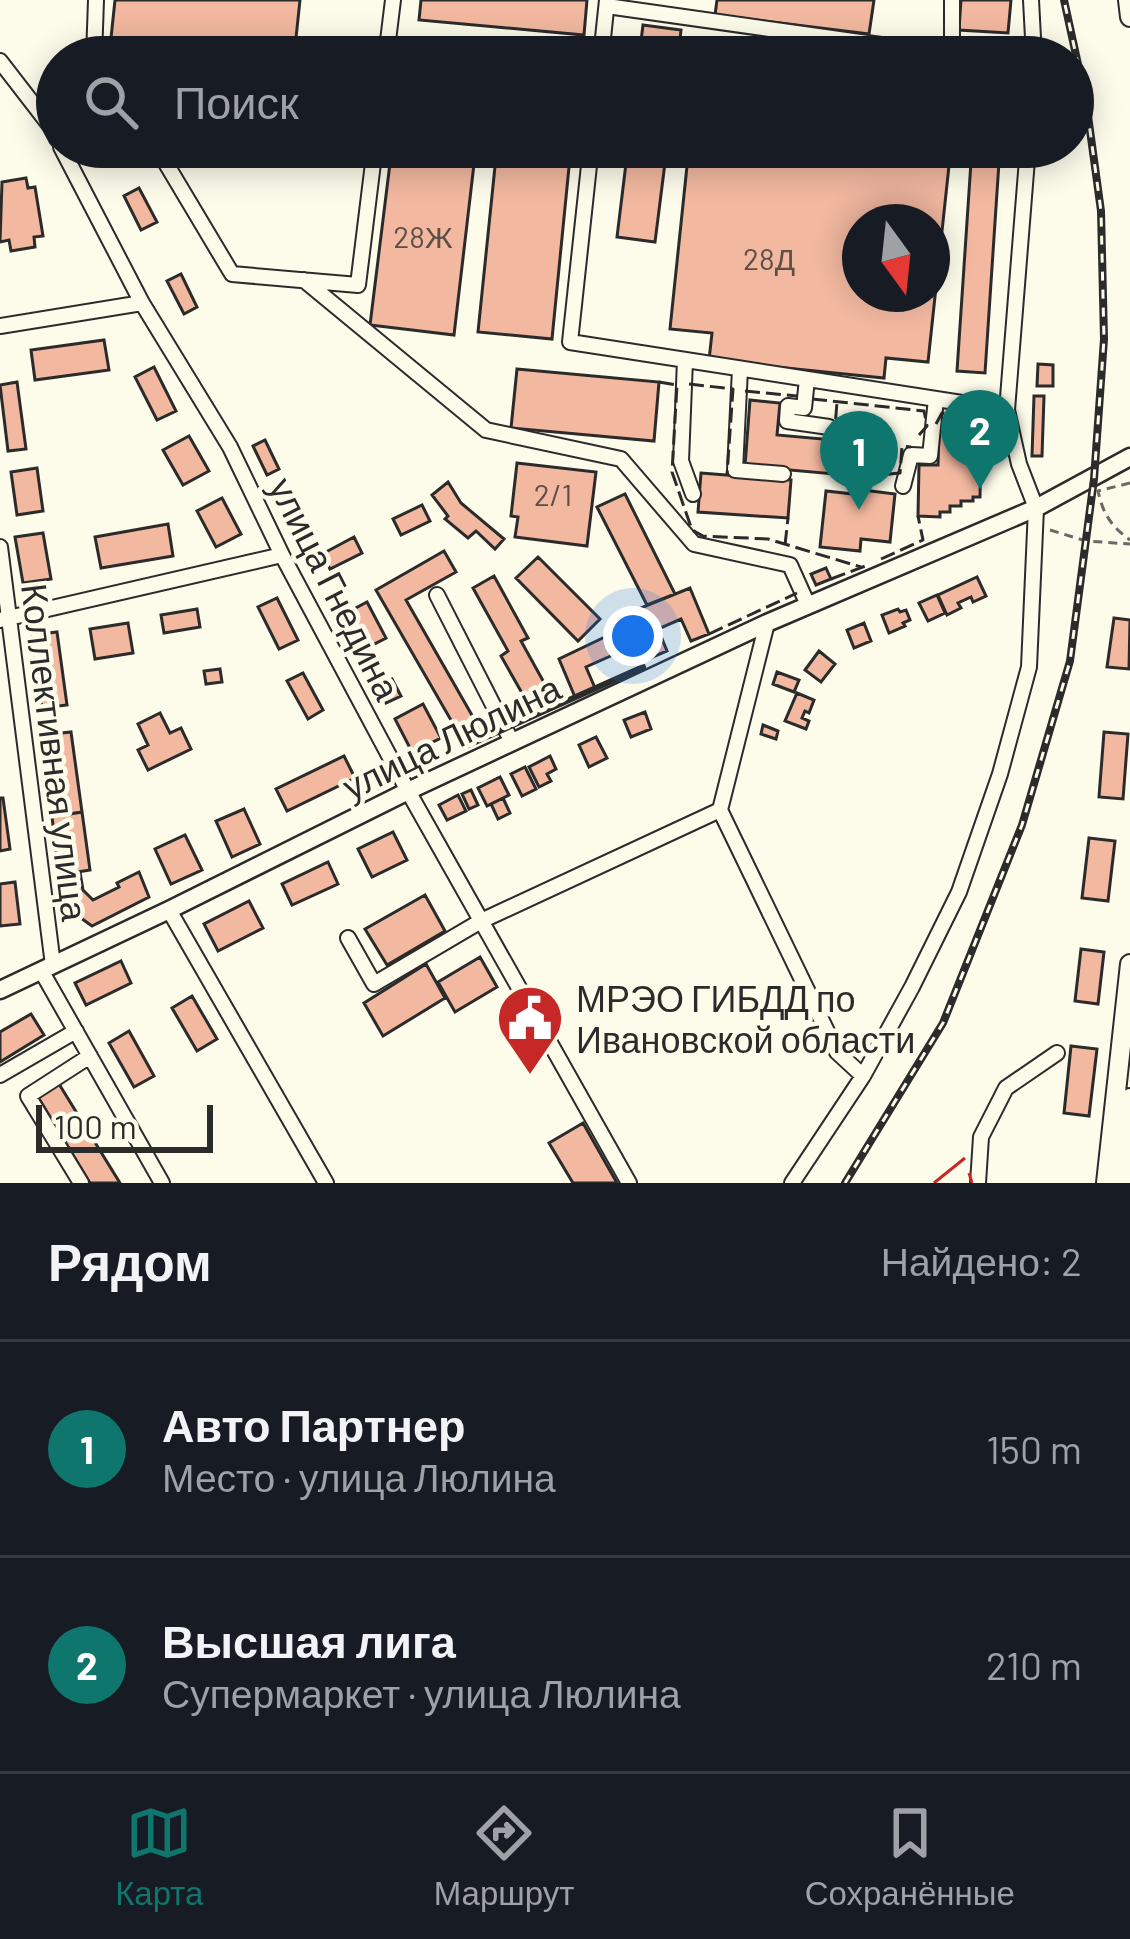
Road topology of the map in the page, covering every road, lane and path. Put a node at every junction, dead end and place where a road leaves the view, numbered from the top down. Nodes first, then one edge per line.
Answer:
1 (96, 0) edge
2 (393, 0) edge
3 (952, 0) edge
4 (1030, 0) edge
5 (1128, 0) edge
6 (607, 3) edge
7 (1130, 17) edge
8 (95, 36) edge
9 (389, 36) edge
10 (603, 36) edge
11 (826, 36) edge
12 (952, 36) edge
13 (1033, 36) edge
14 (0, 61) edge
15 (36, 109) edge
16 (72, 168) edge
17 (169, 168) edge
18 (372, 168) edge
19 (589, 168) edge
20 (1026, 168) edge
21 (304, 280) junction
22 (142, 303) junction
23 (0, 326) edge
24 (685, 360) junction
25 (740, 369) junction
26 (807, 379) junction
27 (936, 399) junction
28 (1007, 410) junction
29 (829, 427) dead end
30 (1129, 470) edge
31 (783, 474) dead end
32 (903, 486) dead end
33 (693, 494) dead end
34 (1036, 508) junction
35 (1041, 528) dead end
36 (1130, 542) edge
37 (0, 547) edge
38 (282, 555) junction
39 (437, 596) dead end
40 (808, 605) junction
41 (5, 619) edge
42 (767, 623) junction
43 (512, 742) junction
44 (408, 791) junction
45 (720, 810) junction
46 (169, 910) junction
47 (481, 921) junction
48 (348, 938) dead end
49 (1130, 964) edge
50 (48, 968) junction
51 (0, 990) edge
52 (76, 1031) junction
53 (1057, 1053) dead end
54 (89, 1056) junction
55 (0, 1075) edge
56 (862, 1076) junction
57 (1130, 1098) edge
58 (81, 1183) edge
59 (162, 1183) edge
60 (326, 1183) edge
61 (629, 1183) edge
62 (792, 1183) edge
63 (978, 1183) edge
64 (1106, 1183) edge
65 (1121, 1183) edge

1 - 8 street
2 - 9 street
3 - 12 street
4 - 13 street
5 - 7 highway
6 - 10 street
6 - 11 street
14 - 15 street
16 - 22 street, улица Гнедина
17 - 21 street
18 - 21 street
19 - 24 street
20 - 28 street
21 - 40 street
22 - 23 street
22 - 38 street, улица Гнедина
24 - 25 street
24 - 33 street
25 - 26 street
25 - 31 street
26 - 27 street
26 - 29 street
27 - 28 street
27 - 32 street
28 - 34 street
30 - 34 main road, улица Люлина
30 - 36 path
34 - 40 main road, улица Люлина
34 - 56 street
35 - 36 path
37 - 41 street, Коллективная улица
38 - 41 street
38 - 44 street, улица Гнедина
39 - 43 street
40 - 42 main road, улица Люлина
41 - 50 street, Коллективная улица
42 - 43 main road, улица Люлина
42 - 45 street
43 - 44 main road, улица Люлина
44 - 46 main road, улица Люлина
44 - 47 street, улица Гнедина
45 - 47 street
45 - 56 street
46 - 50 main road, улица Люлина
46 - 60 street
47 - 48 street
47 - 61 street, улица Гнедина
49 - 64 highway
50 - 51 main road, улица Люлина
50 - 52 street
52 - 54 street
52 - 55 street
53 - 63 street
54 - 58 street
54 - 59 street
56 - 62 street
57 - 65 highway

